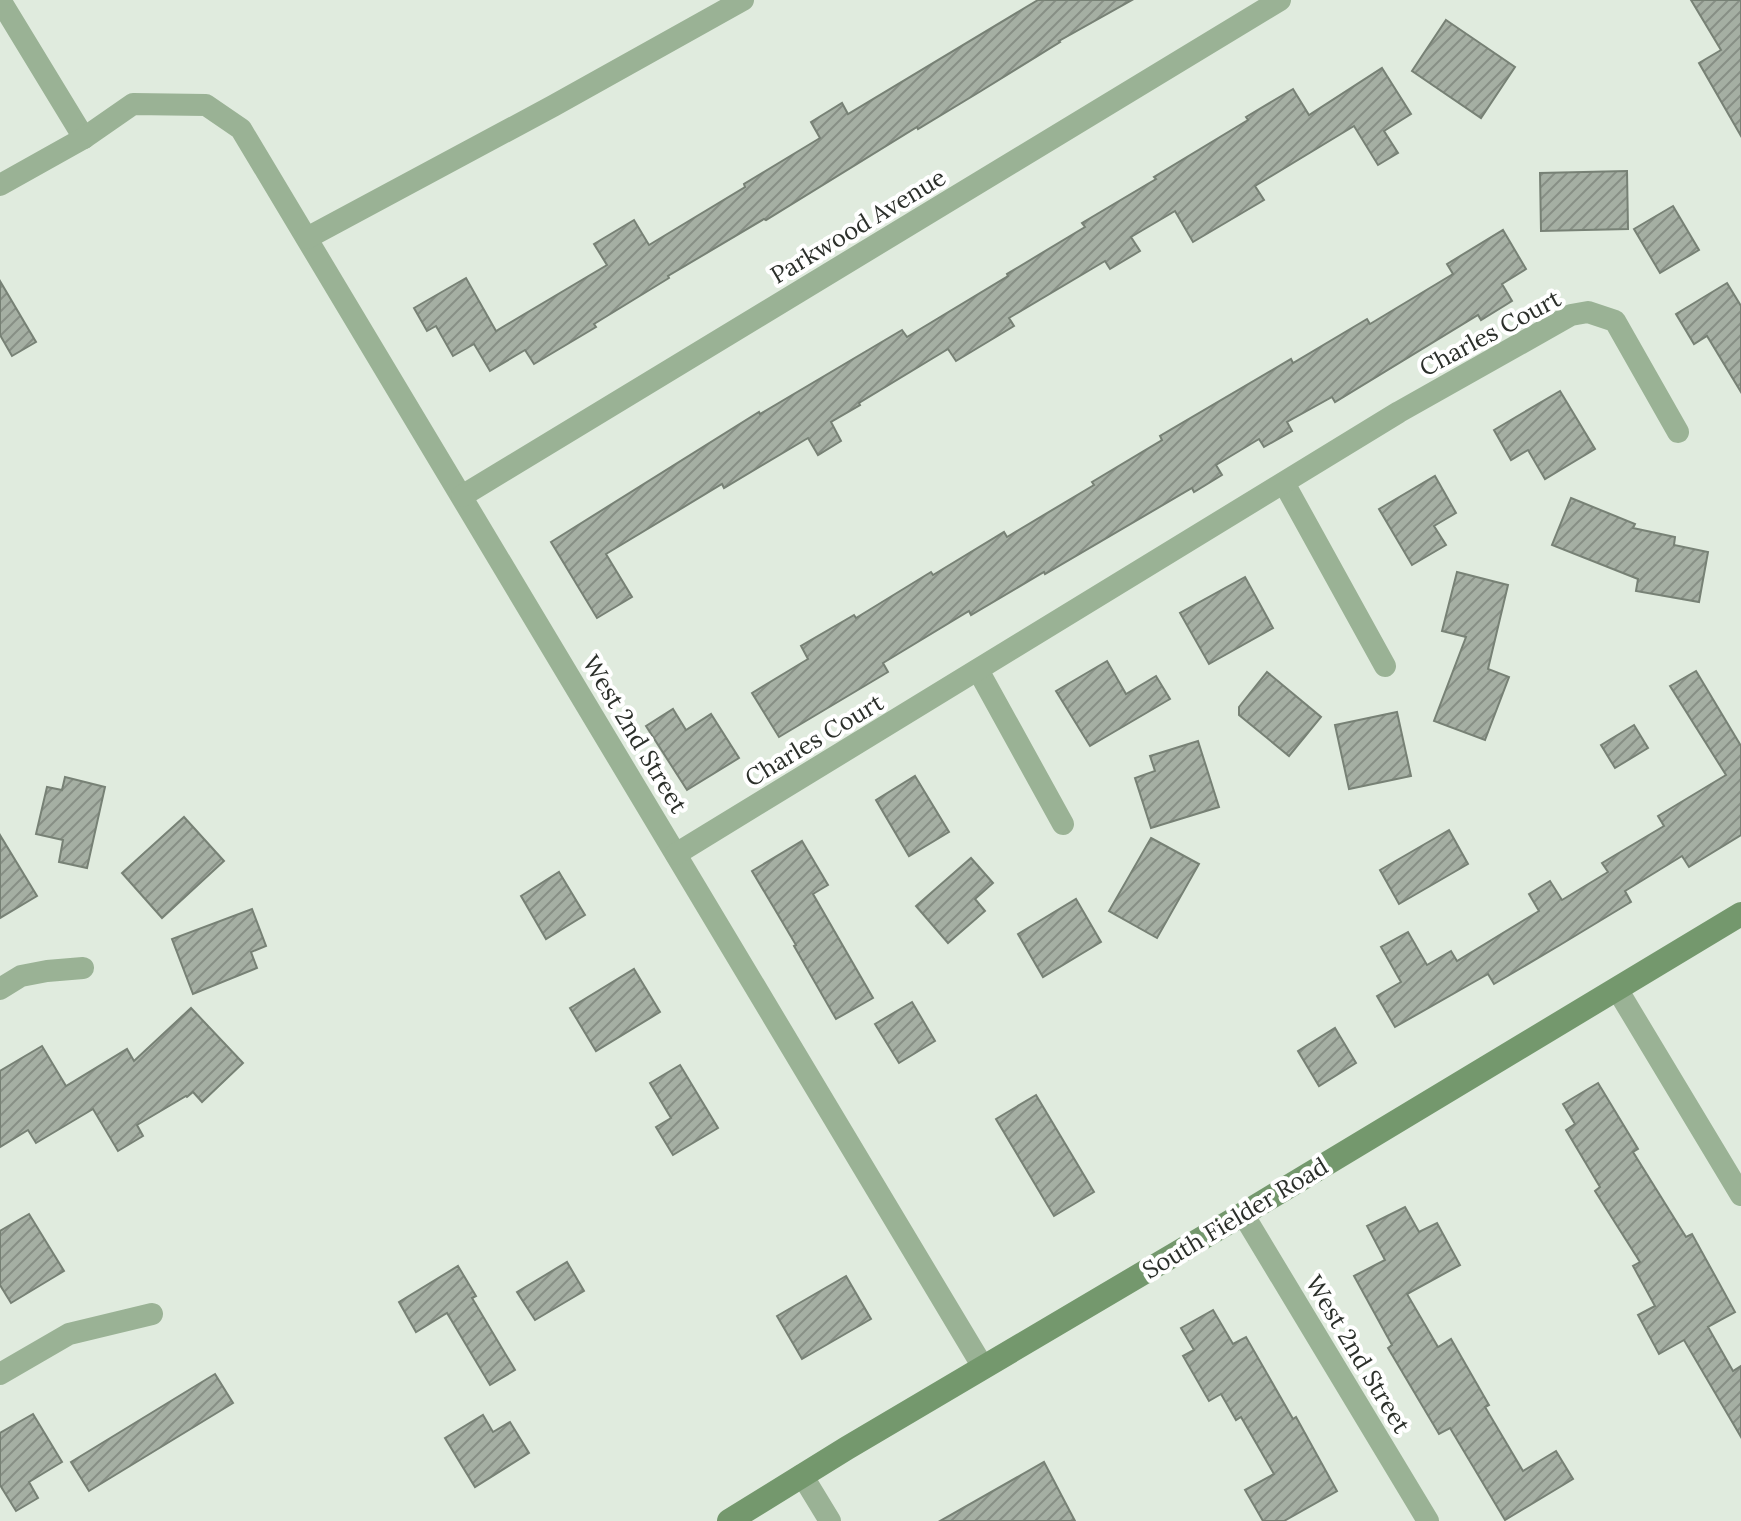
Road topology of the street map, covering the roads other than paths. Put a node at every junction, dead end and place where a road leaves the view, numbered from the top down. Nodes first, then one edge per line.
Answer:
1 (0, 0) edge
2 (743, 0) edge
3 (1280, 0) edge
4 (84, 138) junction
5 (0, 185) edge
6 (307, 238) junction
7 (1678, 432) dead end
8 (1284, 483) junction
9 (462, 496) junction
10 (1385, 666) dead end
11 (978, 670) junction
12 (1063, 824) dead end
13 (676, 854) junction
14 (1741, 914) edge
15 (83, 968) dead end
16 (0, 989) edge
17 (1617, 989) junction
18 (1741, 1195) edge
19 (1243, 1214) junction
20 (152, 1314) dead end
21 (983, 1367) junction
22 (0, 1374) edge
23 (802, 1475) junction
24 (729, 1521) edge
25 (830, 1521) edge
26 (1428, 1521) edge

1 - 4 street
2 - 6 street
3 - 9 street, Parkwood Avenue
4 - 5 street
4 - 6 street, West 2nd Street
6 - 9 street, West 2nd Street
7 - 8 street, Charles Court
8 - 10 street
8 - 11 street, Charles Court
9 - 13 street, West 2nd Street
11 - 12 street
11 - 13 street, Charles Court
13 - 21 street, West 2nd Street
14 - 17 main road, South Fielder Road
15 - 16 street
17 - 18 street
17 - 19 main road, South Fielder Road
19 - 21 main road, South Fielder Road
19 - 26 street, West 2nd Street
20 - 22 street
21 - 23 main road, South Fielder Road
23 - 24 main road, South Fielder Road
23 - 25 street

